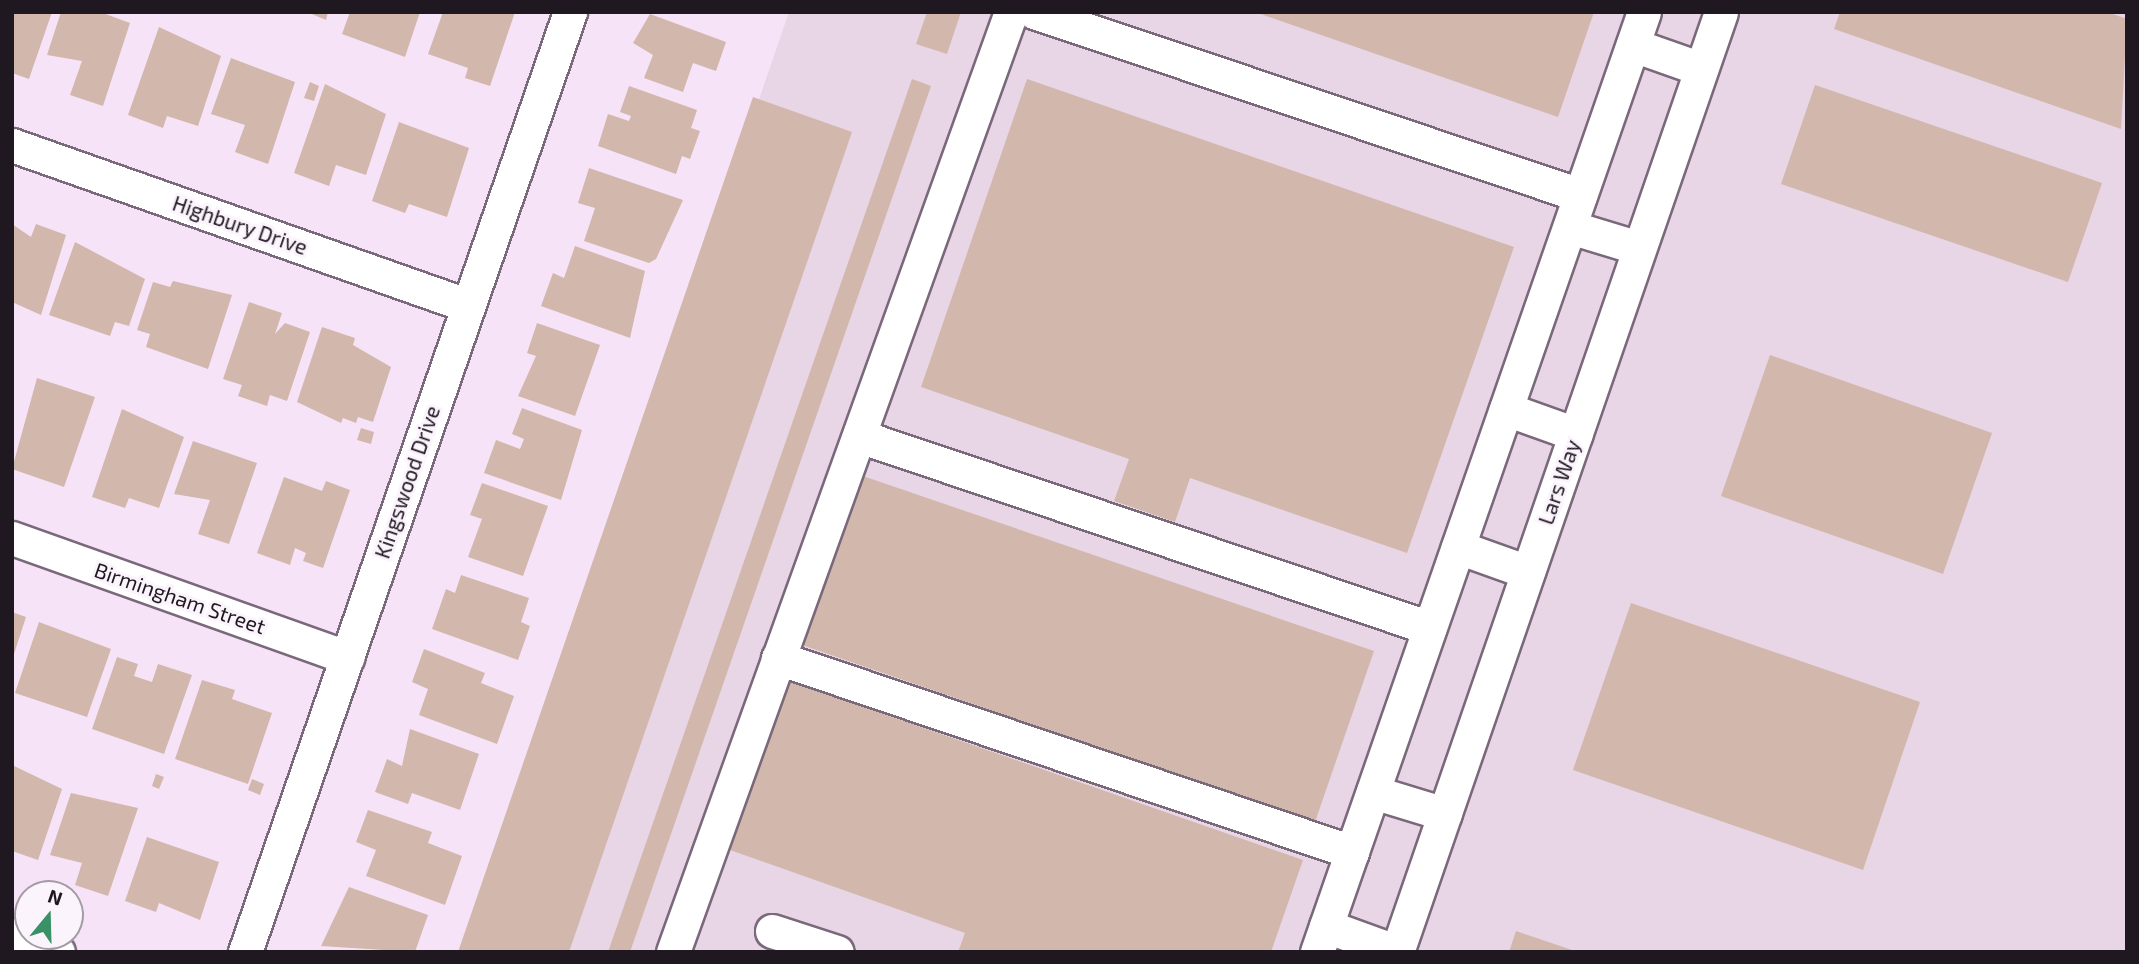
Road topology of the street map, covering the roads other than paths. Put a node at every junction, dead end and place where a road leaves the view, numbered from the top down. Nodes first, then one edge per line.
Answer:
1 (569, 12) edge
2 (1012, 12) edge
3 (1034, 12) edge
4 (1644, 12) edge
5 (1721, 12) edge
6 (1633, 45) junction
7 (1701, 69) junction
8 (12, 145) edge
9 (1580, 195) junction
10 (1570, 227) junction
11 (1639, 248) junction
12 (468, 306) junction
13 (1506, 409) junction
14 (1576, 434) junction
15 (859, 436) junction
16 (12, 538) edge
17 (1458, 547) junction
18 (1528, 572) junction
19 (1430, 628) junction
20 (347, 657) junction
21 (778, 658) junction
22 (1373, 792) junction
23 (1445, 814) junction
24 (1352, 852) junction
25 (772, 931) dead end
26 (12, 935) edge
27 (1322, 939) edge
28 (58, 952) edge
29 (245, 952) edge
30 (673, 952) edge
31 (837, 952) edge
32 (1398, 952) edge

1 - 12 street, Kingswood Drive
2 - 15 street
3 - 9 street
4 - 6 street
5 - 7 street, Lars Way
6 - 7 street
6 - 9 street
7 - 11 street, Lars Way
8 - 12 street, Highbury Drive
9 - 10 street
10 - 11 street
10 - 13 street
11 - 14 street, Lars Way
12 - 20 street, Kingswood Drive
13 - 14 street
13 - 17 street
14 - 18 street, Lars Way
15 - 19 street
15 - 21 street
16 - 20 street, Birmingham Street
17 - 18 street
17 - 19 street
18 - 23 street, Lars Way
19 - 22 street
20 - 29 street, Kingswood Drive
21 - 24 street
21 - 30 street
22 - 23 street
22 - 24 street
23 - 32 street, Lars Way
24 - 27 street
25 - 31 street
26 - 28 street
27 - 32 street

